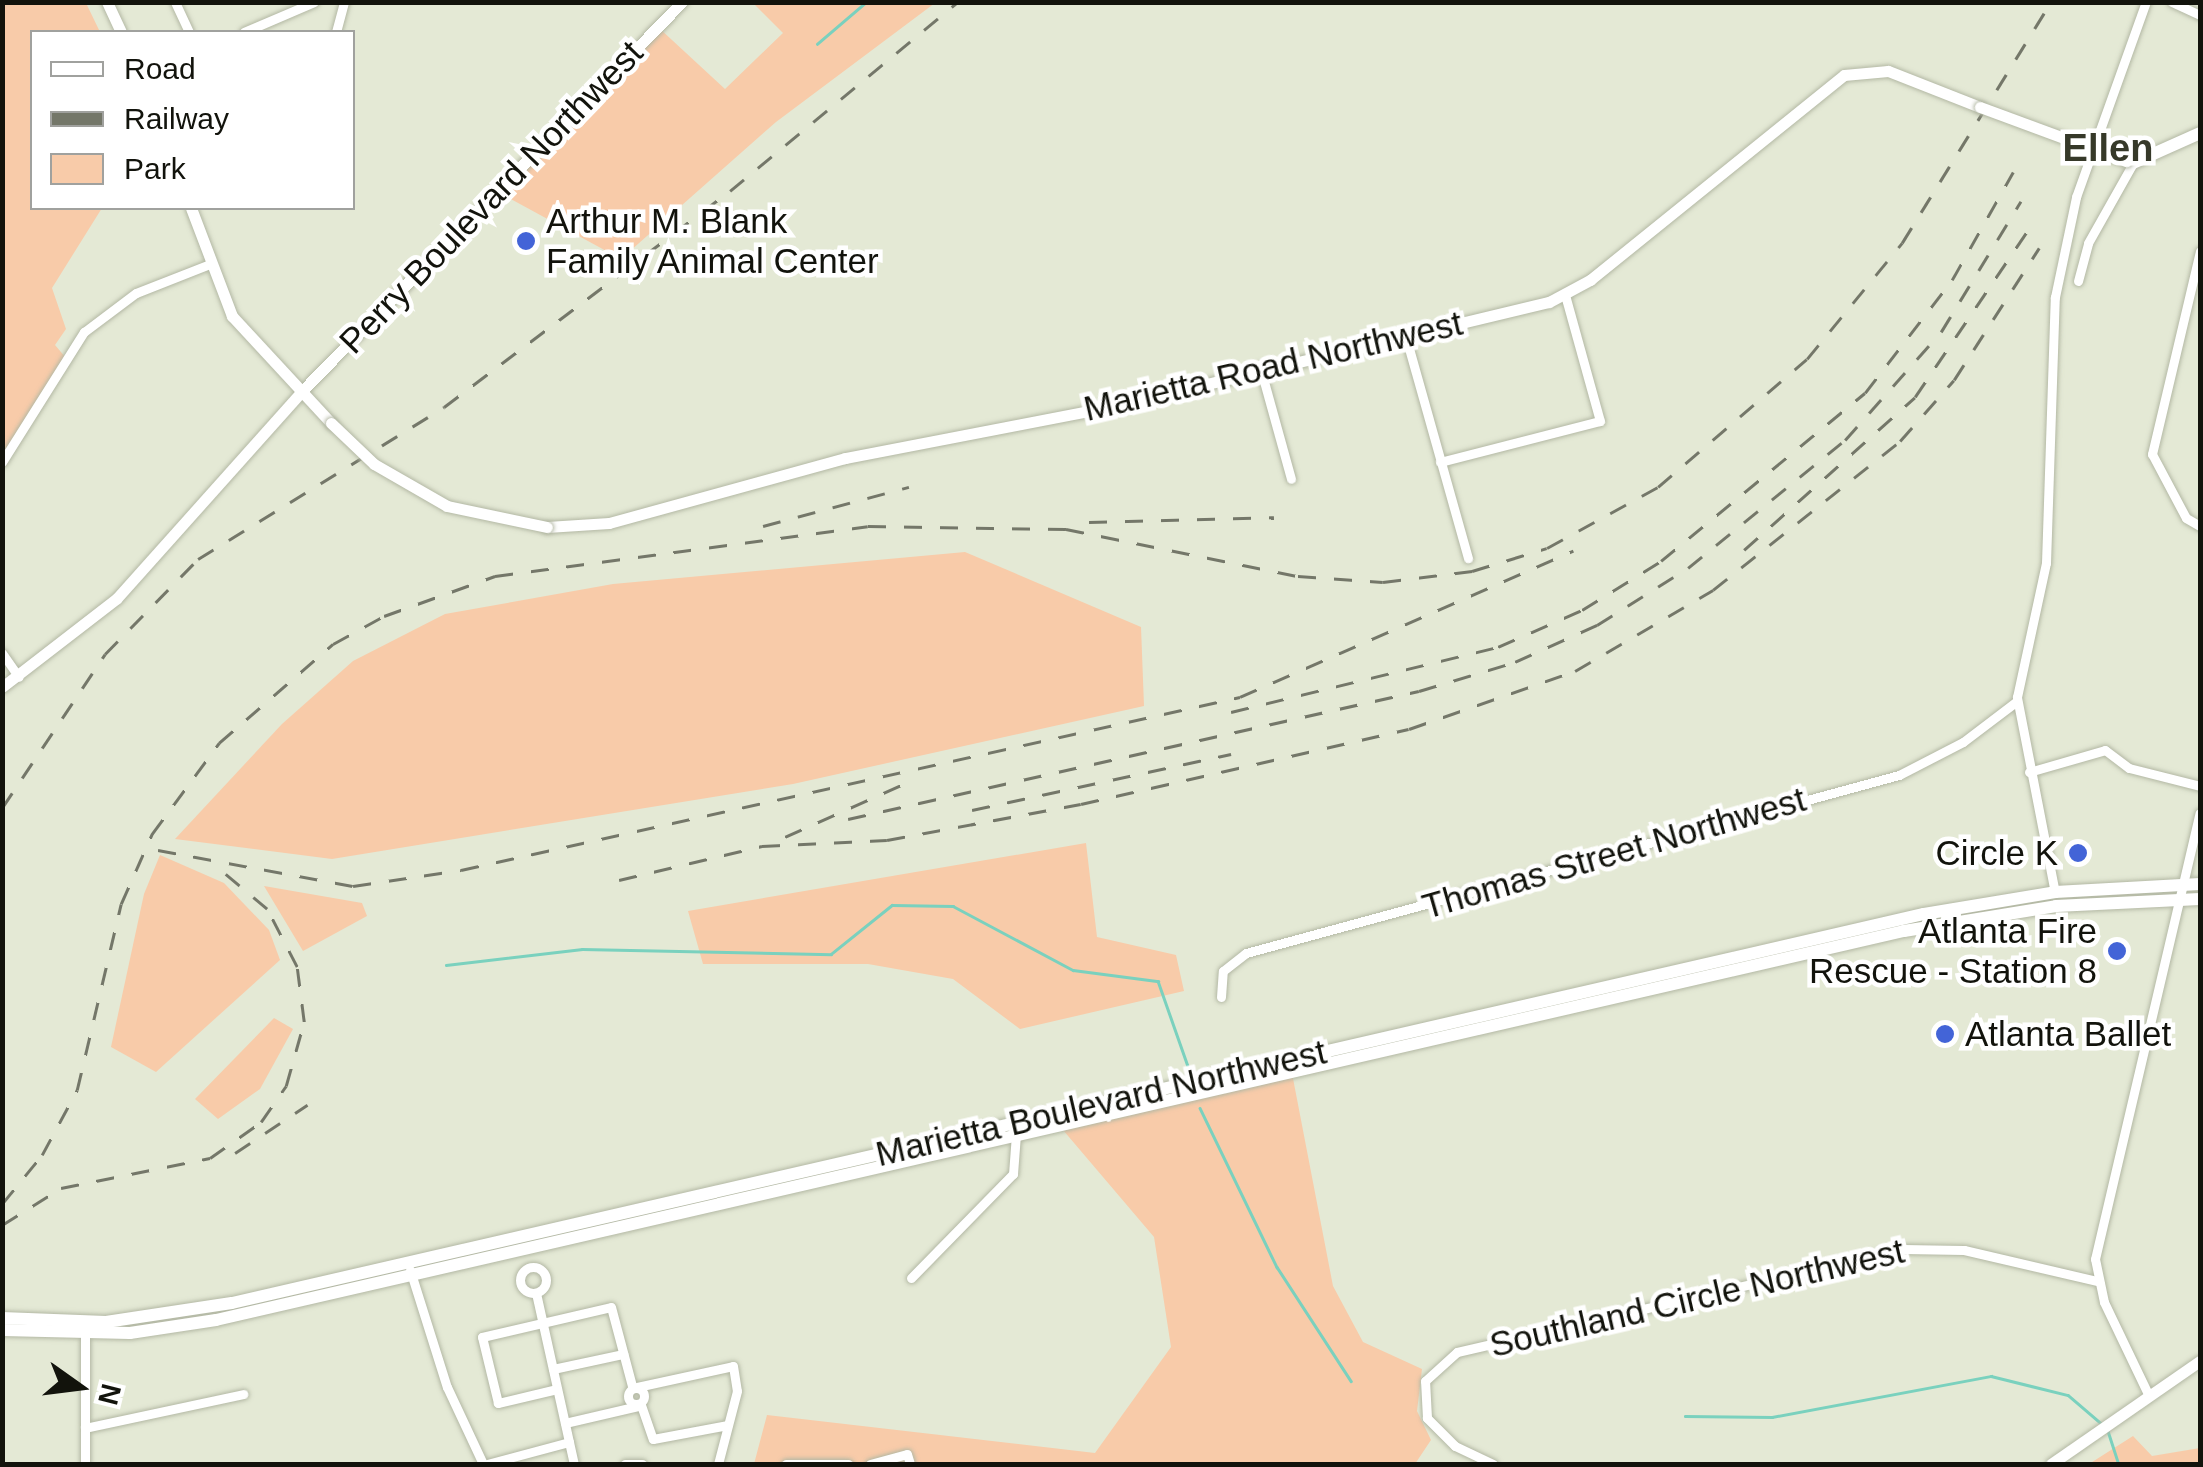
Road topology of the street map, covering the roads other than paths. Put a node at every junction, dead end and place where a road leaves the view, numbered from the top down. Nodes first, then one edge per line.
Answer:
1 (107, 2) edge
2 (176, 2) edge
3 (314, 2) edge
4 (344, 2) edge
5 (682, 2) edge
6 (2146, 2) edge
7 (2172, 2) edge
8 (2200, 16) edge
9 (269, 28) edge
10 (120, 30) edge
11 (188, 30) edge
12 (337, 30) edge
13 (2200, 133) edge
14 (2129, 162) junction
15 (192, 210) edge
16 (2200, 252) edge
17 (210, 264) junction
18 (2078, 281) dead end
19 (1565, 295) junction
20 (1405, 334) junction
21 (1260, 367) junction
22 (300, 392) junction
23 (2, 462) edge
24 (1440, 462) junction
25 (1291, 479) dead end
26 (2200, 526) edge
27 (1468, 558) dead end
28 (2, 654) edge
29 (19, 677) junction
30 (2, 687) edge
31 (2017, 701) junction
32 (2029, 772) junction
33 (2200, 786) edge
34 (2200, 813) edge
35 (2200, 884) edge
36 (2181, 892) junction
37 (2200, 898) edge
38 (2055, 899) junction
39 (1221, 996) dead end
40 (1015, 1129) junction
41 (524, 1248) junction
42 (410, 1268) junction
43 (528, 1268) junction
44 (911, 1278) dead end
45 (2097, 1281) junction
46 (536, 1293) junction
47 (2, 1318) edge
48 (542, 1321) junction
49 (85, 1328) junction
50 (2, 1330) edge
51 (623, 1354) junction
52 (2200, 1361) edge
53 (553, 1369) junction
54 (634, 1386) junction
55 (558, 1389) junction
56 (243, 1394) dead end
57 (2149, 1396) junction
58 (640, 1406) junction
59 (565, 1423) junction
60 (728, 1425) junction
61 (85, 1428) junction
62 (569, 1442) junction
63 (85, 1464) edge
64 (485, 1464) edge
65 (574, 1464) edge
66 (625, 1464) edge
67 (642, 1464) edge
68 (718, 1464) edge
69 (786, 1464) edge
70 (848, 1464) edge
71 (870, 1464) edge
72 (910, 1464) edge
73 (1493, 1464) edge
74 (2051, 1464) edge

1 - 10 street
2 - 11 street
3 - 9 street
4 - 12 street
5 - 22 street, Perry Boulevard Northwest
6 - 31 street
7 - 8 street
13 - 14 main road
14 - 18 street
14 - 19 street, Marietta Road Northwest, bridge
15 - 17 street, Marietta Road Northwest
16 - 26 street
17 - 22 street, Marietta Road Northwest
17 - 23 street
19 - 20 street, Marietta Road Northwest
19 - 24 street
20 - 21 street, Marietta Road Northwest
20 - 24 street
21 - 22 street, Marietta Road Northwest, bridge
21 - 25 street
22 - 29 street, Perry Boulevard Northwest
24 - 27 street
28 - 29 street
29 - 30 street, Perry Boulevard Northwest
31 - 32 street
31 - 39 street, Thomas Street Northwest
32 - 33 street
32 - 38 street
34 - 36 street
35 - 36 main road
36 - 37 main road
36 - 38 main road
36 - 45 street
38 - 40 main road
40 - 41 main road
40 - 42 main road, Marietta Boulevard Northwest
40 - 44 street
41 - 42 main road
41 - 43 street
42 - 49 main road
42 - 64 street
43 - 46 street
43 - 46 street
45 - 57 street
45 - 73 street, Southland Circle Northwest
46 - 48 street
47 - 49 main road
48 - 51 street
48 - 53 street
48 - 55 street
49 - 50 main road
49 - 61 street
51 - 53 street
51 - 54 street
52 - 57 street
53 - 55 street
54 - 58 street
54 - 60 street
55 - 59 street
56 - 61 street
57 - 74 street
58 - 59 street
58 - 60 street
59 - 62 street
60 - 68 street
61 - 63 street
62 - 64 street
62 - 65 street
66 - 67 street
69 - 70 street
71 - 72 street

